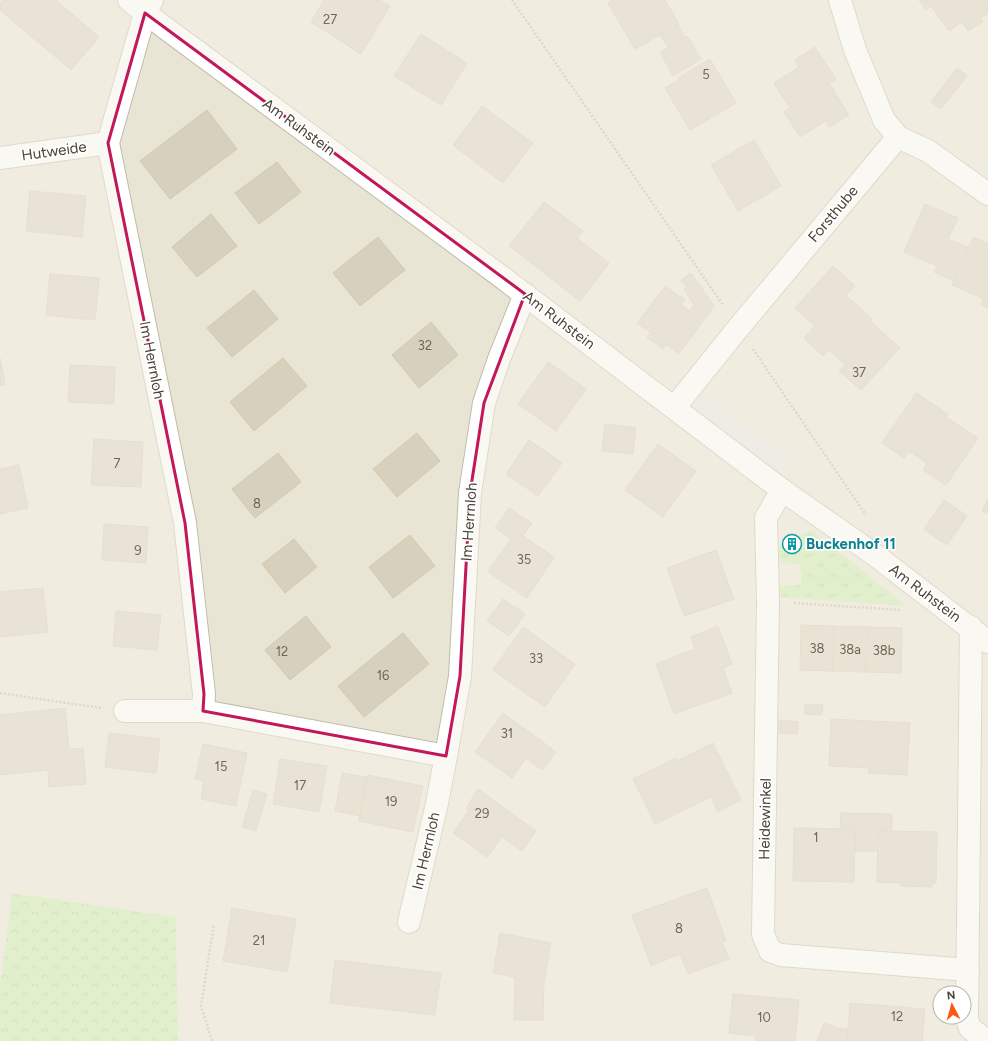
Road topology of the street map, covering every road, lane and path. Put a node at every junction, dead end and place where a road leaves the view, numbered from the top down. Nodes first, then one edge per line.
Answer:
1 (512, 0) edge
2 (840, 0) edge
3 (142, 4) edge
4 (898, 137) junction
5 (108, 143) junction
6 (0, 158) edge
7 (988, 194) edge
8 (525, 294) junction
9 (726, 310) dead end
10 (752, 347) dead end
11 (674, 408) junction
12 (782, 490) junction
13 (868, 517) dead end
14 (926, 594) junction
15 (768, 601) junction
16 (971, 628) junction
17 (988, 642) edge
18 (0, 693) edge
19 (125, 711) joint
20 (203, 711) junction
21 (446, 756) junction
22 (409, 922) dead end
23 (214, 924) dead end
24 (968, 970) junction
25 (212, 1041) edge
26 (987, 1041) edge

1 - 9 path
2 - 4 street
3 - 5 street, Im Herrnloh
3 - 8 street, Am Ruhstein
4 - 7 street
4 - 11 street, Forsthube
5 - 6 street, Hutweide
5 - 20 street, Im Herrnloh
8 - 11 street, Am Ruhstein
8 - 21 street, Im Herrnloh
10 - 13 path
11 - 12 street, Am Ruhstein
12 - 14 street, Am Ruhstein
12 - 15 street, Heidewinkel
14 - 15 path
14 - 16 street, Am Ruhstein
15 - 24 street, Heidewinkel
16 - 17 street, Am Ruhstein
16 - 24 street
18 - 19 path
19 - 20 street
20 - 21 street
21 - 22 street, Im Herrnloh
23 - 25 path
24 - 26 street

